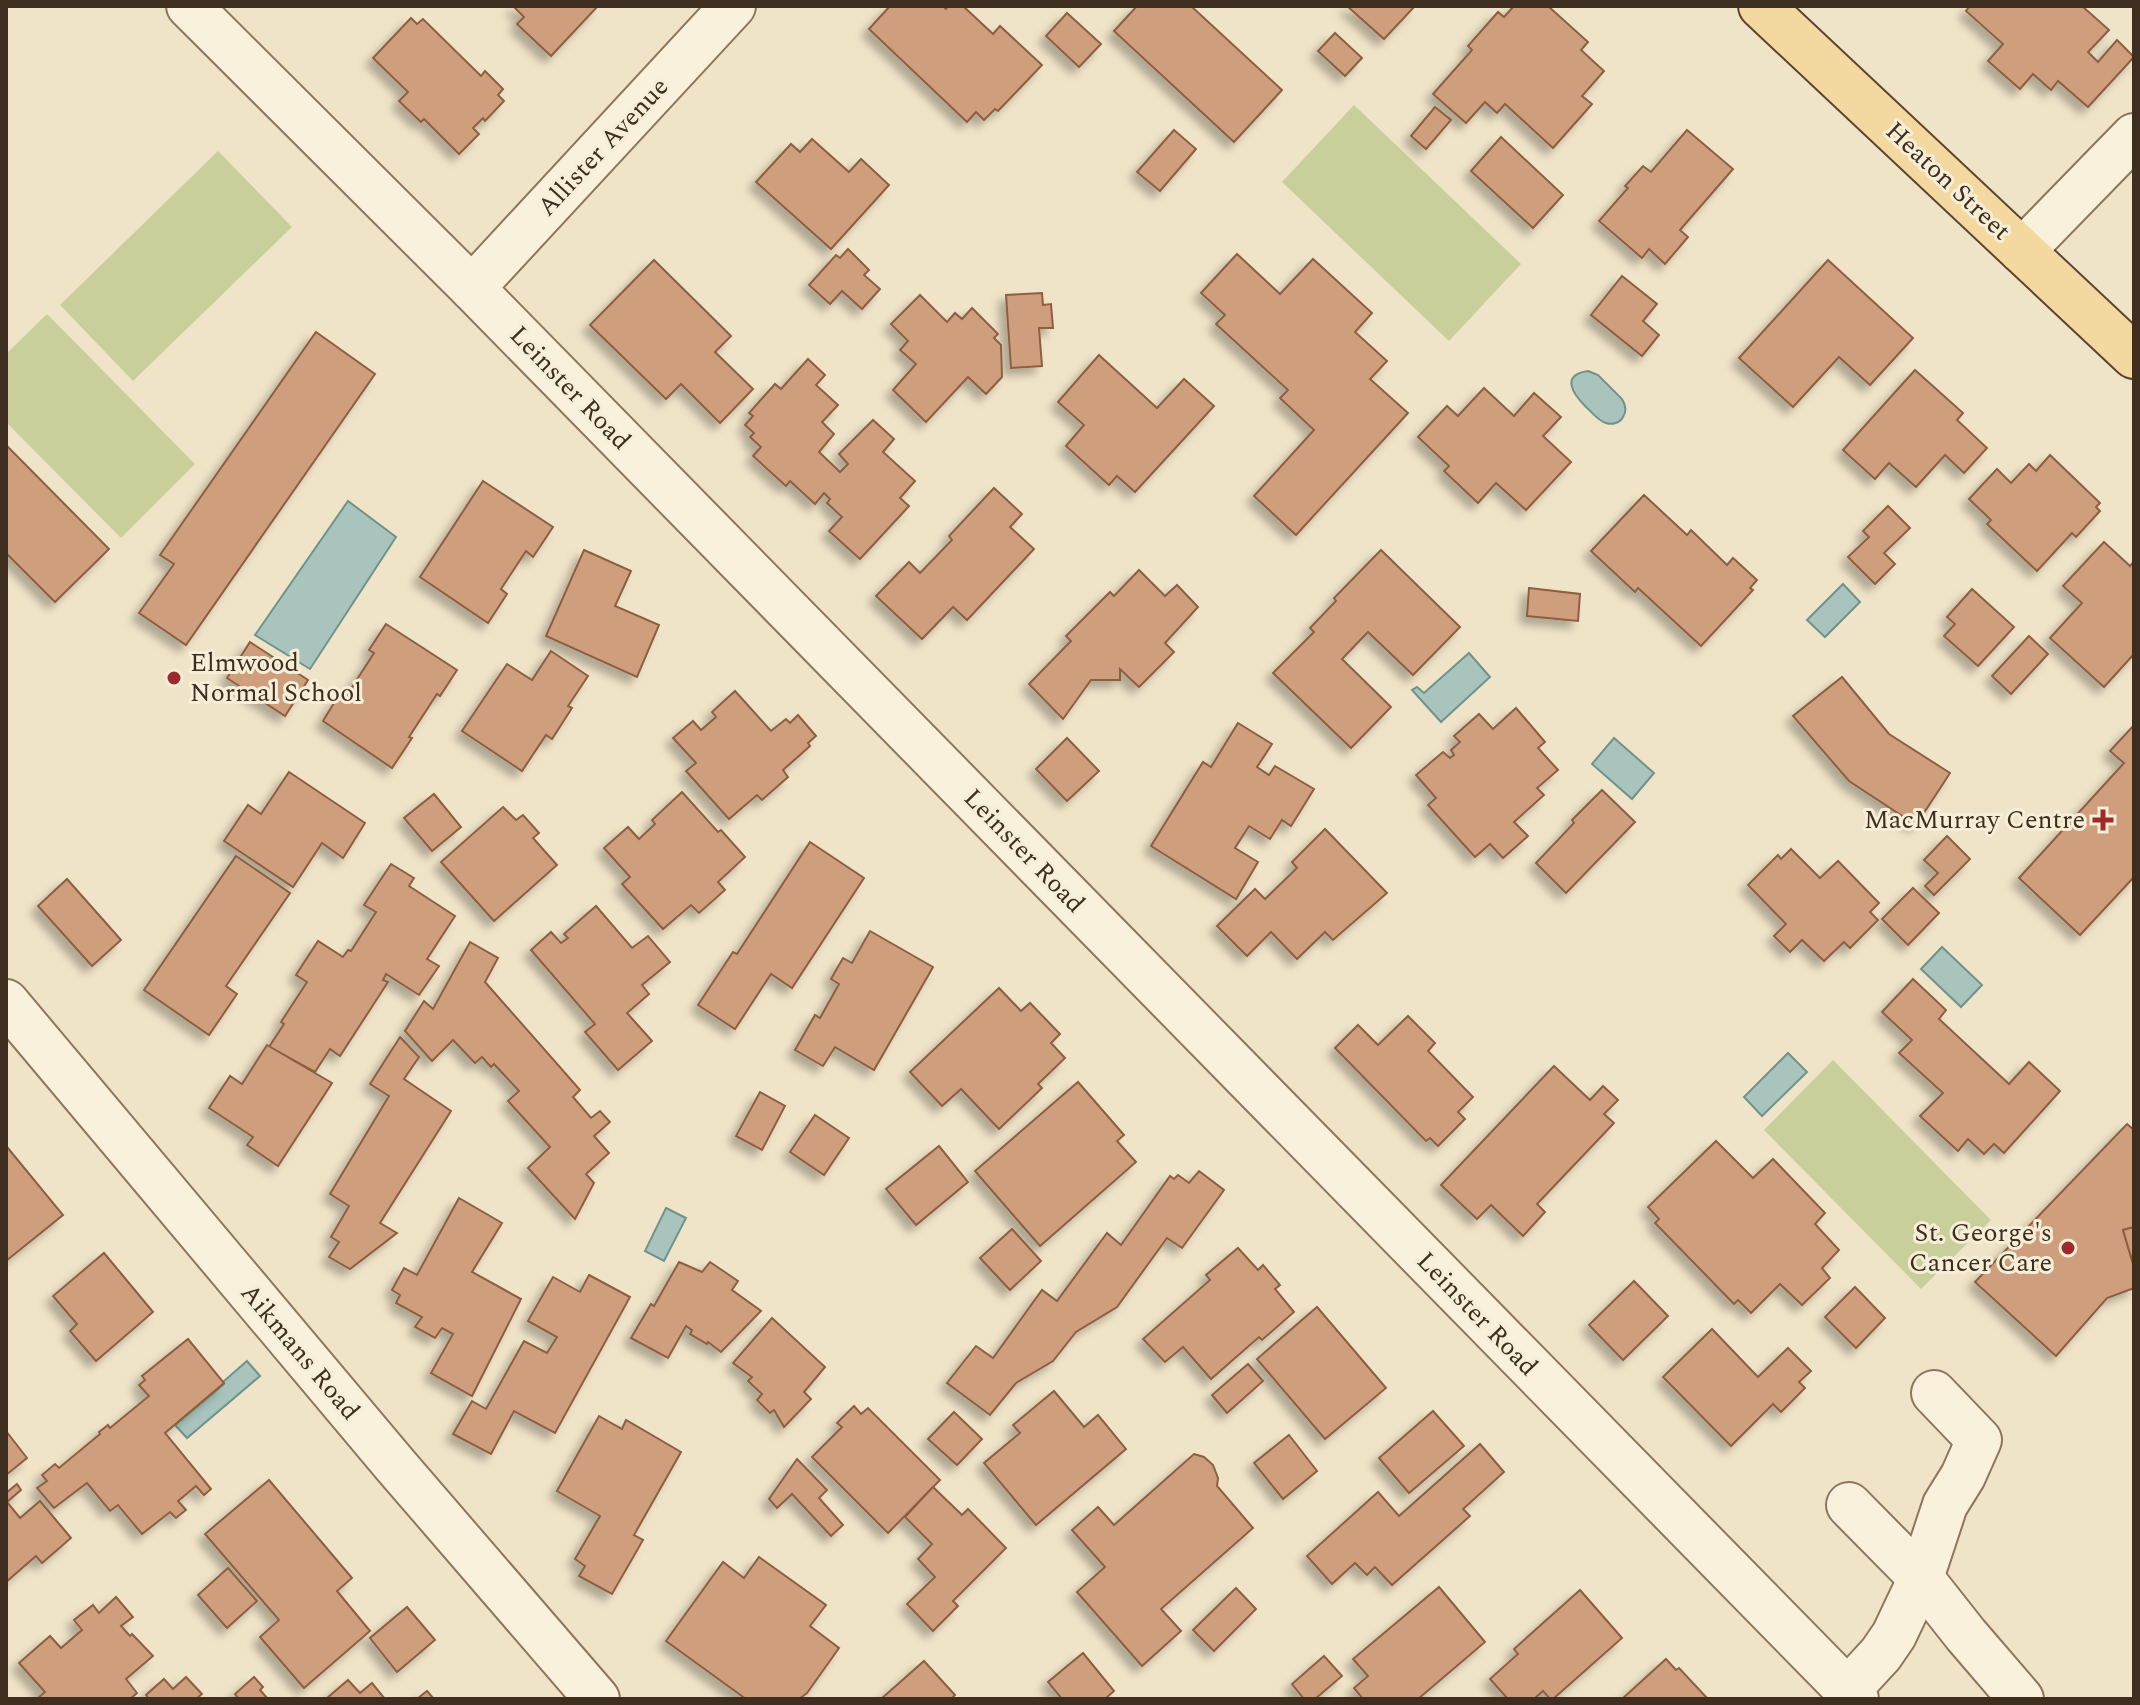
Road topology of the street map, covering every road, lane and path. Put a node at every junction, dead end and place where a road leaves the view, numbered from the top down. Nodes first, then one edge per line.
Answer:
1 (189, 6) edge
2 (733, 6) edge
3 (1761, 6) edge
4 (2134, 136) edge
5 (2022, 251) junction
6 (472, 288) junction
7 (2134, 356) edge
8 (6, 1002) edge
9 (1934, 1393) dead end
10 (1849, 1505) dead end
11 (1921, 1578) junction
12 (1852, 1695) edge
13 (597, 1699) edge
14 (2021, 1699) edge

1 - 6 street, Leinster Road
2 - 6 street, Allister Avenue
3 - 5 main road, Heaton Street
4 - 5 street
5 - 7 main road, Heaton Street
6 - 12 street, Leinster Road
8 - 13 street, Aikmans Road
9 - 11 street
10 - 11 street
11 - 12 street
11 - 14 street

